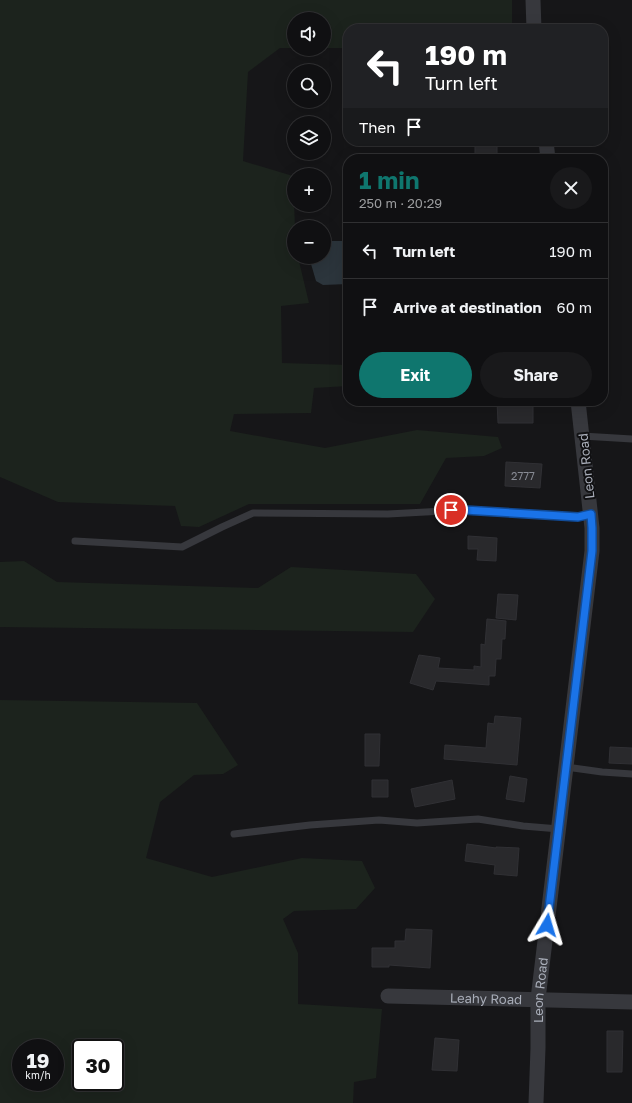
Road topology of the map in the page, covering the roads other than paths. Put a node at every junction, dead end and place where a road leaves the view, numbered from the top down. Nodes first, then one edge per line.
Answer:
1 (533, 0) edge
2 (534, 24) edge
3 (579, 406) edge
4 (582, 436) junction
5 (632, 439) edge
6 (591, 514) junction
7 (75, 541) dead end
8 (566, 767) junction
9 (632, 774) edge
10 (559, 829) junction
11 (234, 834) dead end
12 (388, 996) dead end
13 (538, 999) junction
14 (632, 1002) edge
15 (536, 1103) edge

1 - 2 street
3 - 4 street, Leon Road
4 - 5 lane
4 - 6 street, Leon Road
6 - 7 lane
6 - 8 street, Leon Road
8 - 9 lane
8 - 10 street, Leon Road
10 - 11 lane
10 - 13 street, Leon Road
12 - 13 street, Leahy Road
13 - 14 street, Leahy Road
13 - 15 street, Leon Road

